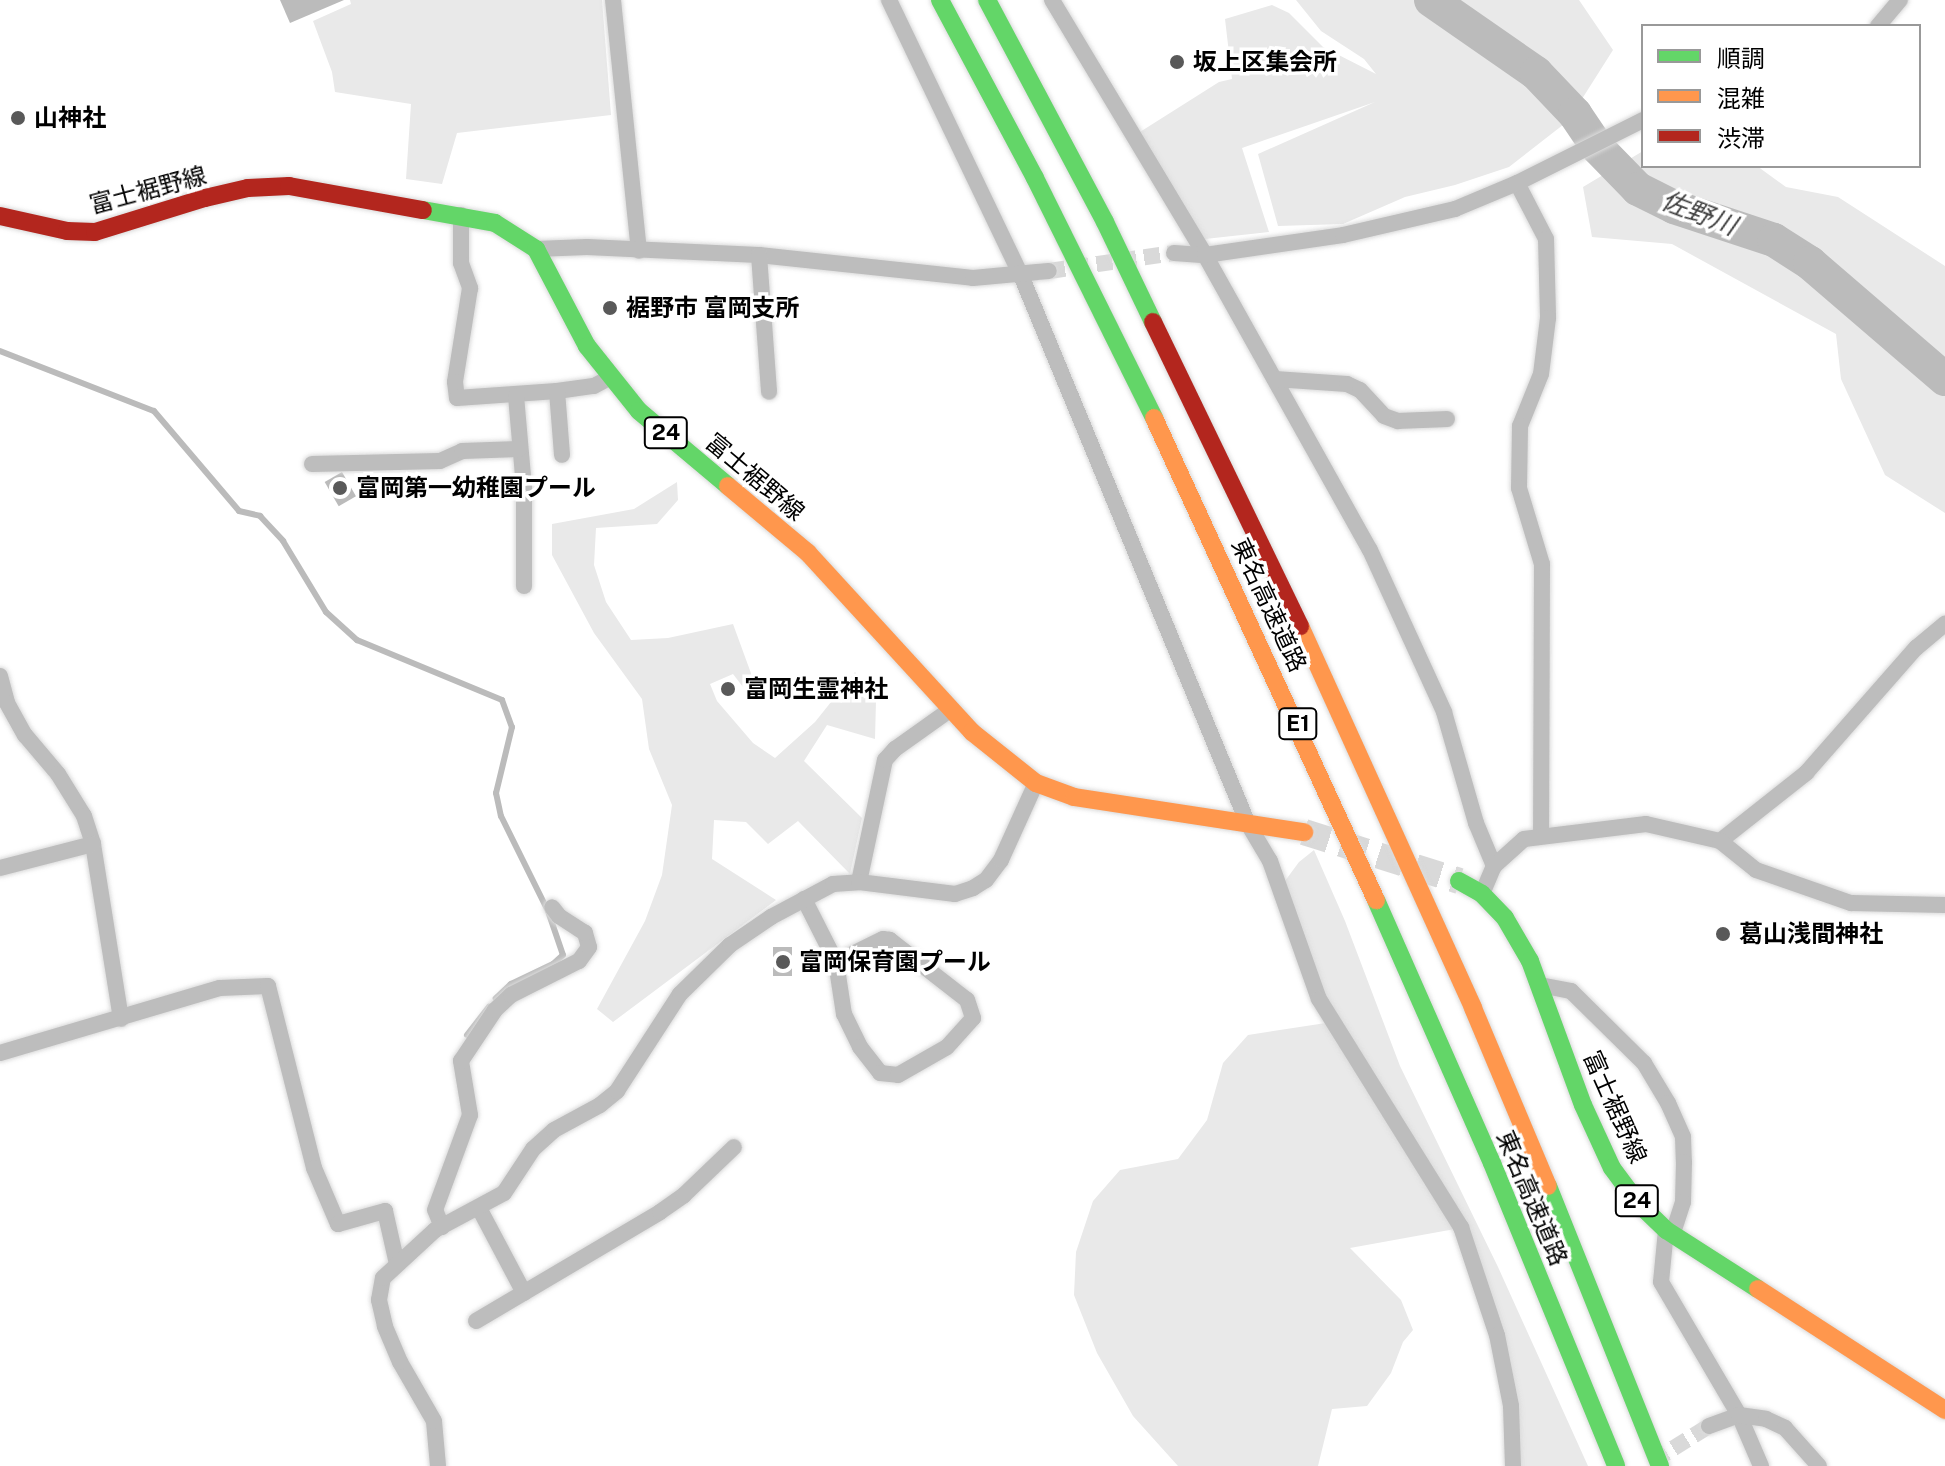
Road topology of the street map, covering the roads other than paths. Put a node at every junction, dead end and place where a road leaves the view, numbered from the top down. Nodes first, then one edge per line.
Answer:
1 (613, 0) edge
2 (889, 0) edge
3 (940, 0) edge
4 (987, 0) edge
5 (1052, 0) edge
6 (1900, 0) edge
7 (1880, 24) edge
8 (1641, 121) edge
9 (1517, 183) junction
10 (461, 215) junction
11 (0, 216) edge
12 (536, 249) junction
13 (639, 251) junction
14 (1174, 253) tunnel mouth
15 (759, 255) junction
16 (1205, 255) junction
17 (1049, 271) tunnel mouth
18 (1020, 273) junction
19 (609, 378) junction
20 (1275, 379) junction
21 (557, 391) junction
22 (769, 392) dead end
23 (516, 396) junction
24 (1447, 419) dead end
25 (519, 449) junction
26 (562, 455) dead end
27 (312, 464) dead end
28 (524, 586) dead end
29 (1945, 624) edge
30 (0, 676) edge
31 (951, 709) junction
32 (1036, 783) junction
33 (1248, 824) junction
34 (1304, 832) tunnel mouth
35 (1541, 834) junction
36 (1720, 841) junction
37 (93, 844) junction
38 (1494, 866) junction
39 (0, 868) edge
40 (1459, 881) tunnel mouth
41 (859, 882) junction
42 (1482, 894) junction
43 (804, 899) junction
44 (1945, 905) edge
45 (552, 907) dead end
46 (836, 962) junction
47 (1540, 985) junction
48 (121, 1019) junction
49 (0, 1053) edge
50 (734, 1147) dead end
51 (479, 1208) junction
52 (442, 1227) junction
53 (1669, 1232) junction
54 (397, 1264) junction
55 (524, 1293) junction
56 (476, 1321) dead end
57 (1945, 1410) edge
58 (1739, 1415) junction
59 (1709, 1426) tunnel mouth
60 (438, 1466) edge
61 (1513, 1466) edge
62 (1616, 1466) edge
63 (1660, 1466) edge
64 (1761, 1466) edge
65 (1819, 1466) edge

1 - 13 street
2 - 18 street
3 - 62 main road, 東名高速道路 / E1
4 - 63 main road, 東名高速道路 / E1
5 - 16 street
6 - 7 street
8 - 9 street
9 - 16 street
9 - 35 street
10 - 11 main road, 富士裾野線 / 24
10 - 12 main road, 富士裾野線 / 24
10 - 23 street
12 - 13 street
12 - 19 main road, 富士裾野線 / 24
13 - 15 street
14 - 16 street
15 - 18 street
15 - 22 street
16 - 20 street
17 - 18 street
18 - 33 street
19 - 21 street
19 - 31 main road, 富士裾野線 / 24
20 - 24 street
20 - 38 street
21 - 23 street
21 - 26 street
23 - 25 street
25 - 27 street
25 - 28 street
29 - 36 street
30 - 37 street
31 - 32 main road, 富士裾野線 / 24
31 - 41 street
32 - 33 main road, 富士裾野線 / 24
32 - 41 street
33 - 34 main road, 富士裾野線 / 24
33 - 61 street
35 - 36 street
35 - 38 street
36 - 44 street
37 - 39 street
37 - 48 street
38 - 42 street
40 - 42 main road, 富士裾野線 / 24
41 - 43 street
42 - 47 main road, 富士裾野線 / 24
43 - 46 street
43 - 51 street
45 - 52 street
46 - 46 street
47 - 53 main road, 富士裾野線 / 24
47 - 53 street
48 - 49 street
48 - 54 street
50 - 55 street
51 - 52 street
51 - 55 street
52 - 54 street
53 - 57 main road, 富士裾野線 / 24
53 - 58 street
54 - 60 street
55 - 56 street
58 - 59 street
58 - 64 street
58 - 65 street

